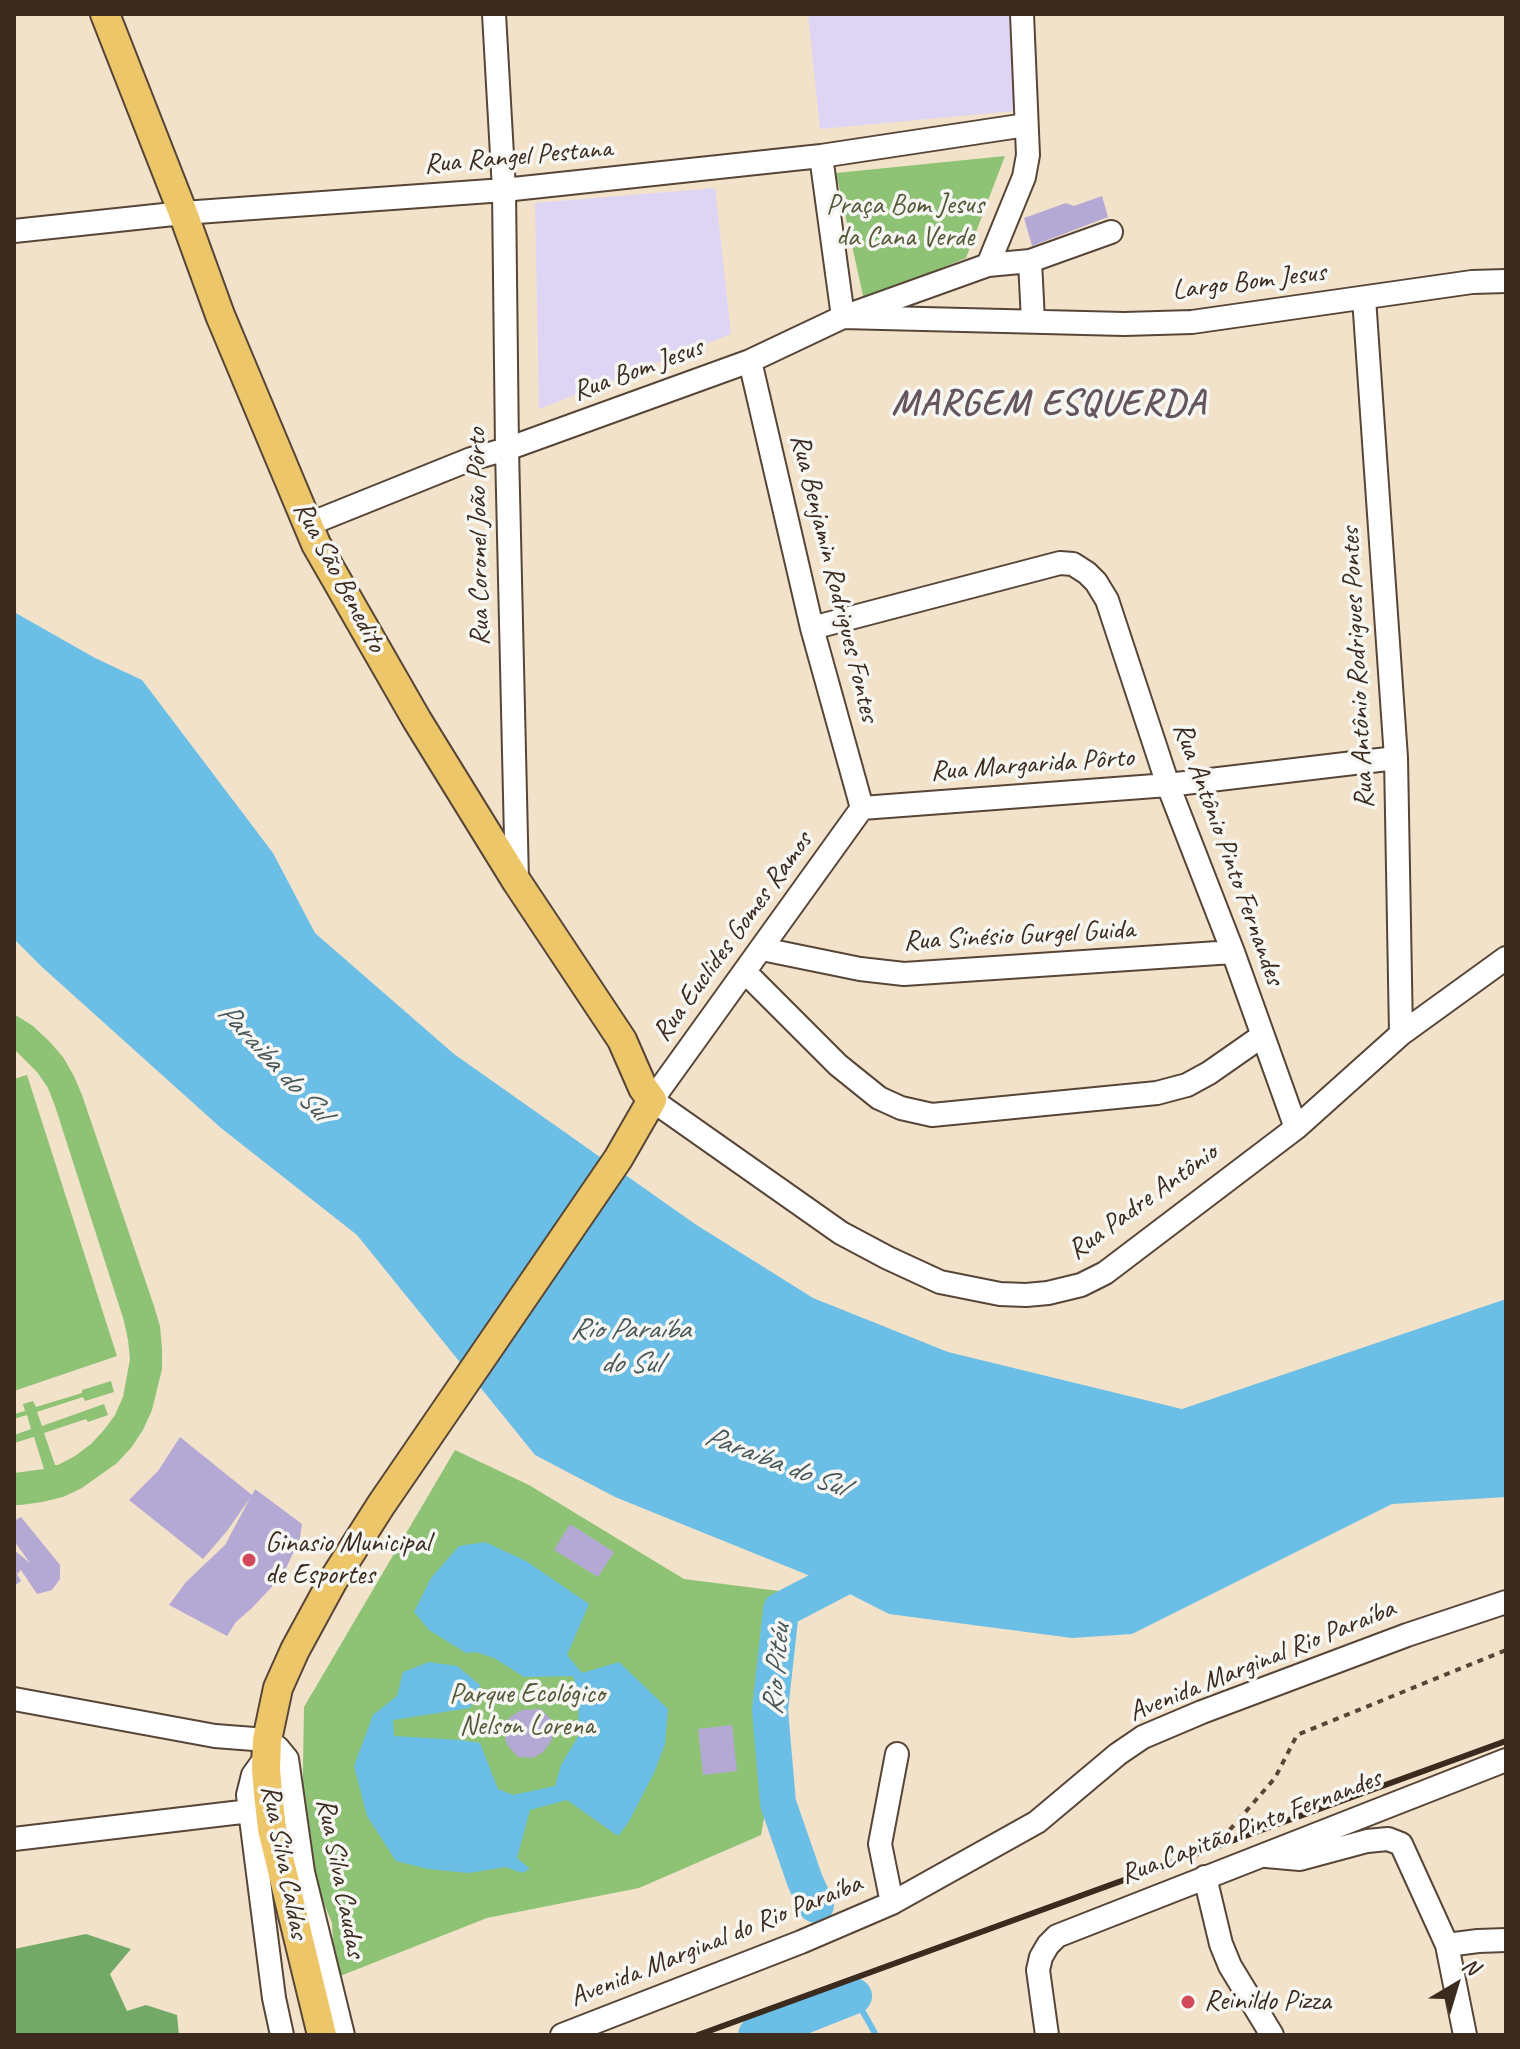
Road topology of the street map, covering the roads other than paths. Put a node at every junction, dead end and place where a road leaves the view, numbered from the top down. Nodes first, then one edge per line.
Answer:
1 (105, 14) edge
2 (494, 14) edge
3 (1022, 14) edge
4 (1026, 125) junction
5 (821, 156) junction
6 (504, 190) junction
7 (183, 213) junction
8 (14, 231) edge
9 (1111, 232) dead end
10 (1030, 261) junction
11 (988, 265) junction
12 (1506, 281) edge
13 (1364, 298) junction
14 (843, 317) junction
15 (1033, 321) junction
16 (750, 361) junction
17 (507, 449) junction
18 (307, 525) junction
19 (812, 628) junction
20 (1396, 758) junction
21 (1168, 785) junction
22 (862, 808) junction
23 (517, 882) junction
24 (762, 949) junction
25 (1233, 952) junction
26 (1506, 958) edge
27 (745, 972) junction
28 (1401, 1034) junction
29 (1262, 1036) junction
30 (652, 1100) junction
31 (1296, 1128) junction
32 (1506, 1602) edge
33 (14, 1699) edge
34 (267, 1748) junction
35 (897, 1754) dead end
36 (1506, 1760) edge
37 (250, 1811) junction
38 (14, 1839) edge
39 (1261, 1855) junction
40 (1205, 1877) junction
41 (892, 1903) junction
42 (1506, 1940) edge
43 (1447, 1945) junction
44 (282, 2035) edge
45 (322, 2035) edge
46 (343, 2035) edge
47 (562, 2035) edge
48 (1047, 2035) edge
49 (1272, 2035) edge
50 (1465, 2035) edge

1 - 7 main road, Rua São Benedito
2 - 6 street, Rua Coronel João Pôrto
3 - 4 street
4 - 5 street, Rua Rangel Pestana
4 - 11 street
5 - 6 street, Rua Rangel Pestana
5 - 14 street
6 - 7 street, Rua Rangel Pestana
6 - 17 street, Rua Coronel João Pôrto
7 - 8 street, Rua Rangel Pestana
7 - 18 main road, Rua São Benedito
9 - 10 street
10 - 11 street
10 - 15 street
11 - 14 street, Rua Bom Jesus
12 - 13 street, Largo Bom Jesus
13 - 15 street, Largo Bom Jesus
13 - 20 street, Rua Antônio Rodrigues Pontes
14 - 15 street, Largo Bom Jesus
14 - 16 street, Rua Bom Jesus
16 - 17 street, Rua Bom Jesus
16 - 19 street, Rua Benjamin Rodrigues Fontes
17 - 18 street, Rua Bom Jesus
17 - 23 street, Rua Coronel João Pôrto
18 - 23 main road, Rua São Benedito
19 - 21 street, Rua Antônio Pinto Fernandes
19 - 22 street, Rua Benjamin Rodrigues Fontes
20 - 21 street, Rua Margarida Pôrto
20 - 28 street, Rua Antônio Rodrigues Pontes
21 - 22 street, Rua Margarida Pôrto
21 - 25 street, Rua Antônio Pinto Fernandes
22 - 24 street, Rua Euclides Gomes Ramos
23 - 30 main road, Rua São Benedito
24 - 25 street, Rua Sinésio Gurgel Guida
24 - 27 street, Rua Euclides Gomes Ramos
25 - 29 street, Rua Antônio Pinto Fernandes
26 - 28 street, Rua Padre Antônio
27 - 29 street
27 - 30 street, Rua Euclides Gomes Ramos
28 - 31 street, Rua Padre Antônio
29 - 31 street, Rua Antônio Pinto Fernandes
30 - 31 street, Rua Padre Antônio
30 - 34 main road, Rua Silva Caldas
32 - 41 street, Avenida Marginal Rio Paraíba
33 - 34 street
34 - 37 street
34 - 45 main road, Rua Silva Caldas
34 - 46 street, Rua Silva Caudas
35 - 41 street
36 - 39 street, Rua Capitão Pinto Fernandes
37 - 38 street
37 - 44 street
39 - 40 street, Rua Capitão Pinto Fernandes
39 - 43 street
40 - 48 street, Rua Capitão Pinto Fernandes
40 - 49 street
41 - 47 street, Avenida Marginal do Rio Paraíba
42 - 43 street
43 - 50 street

